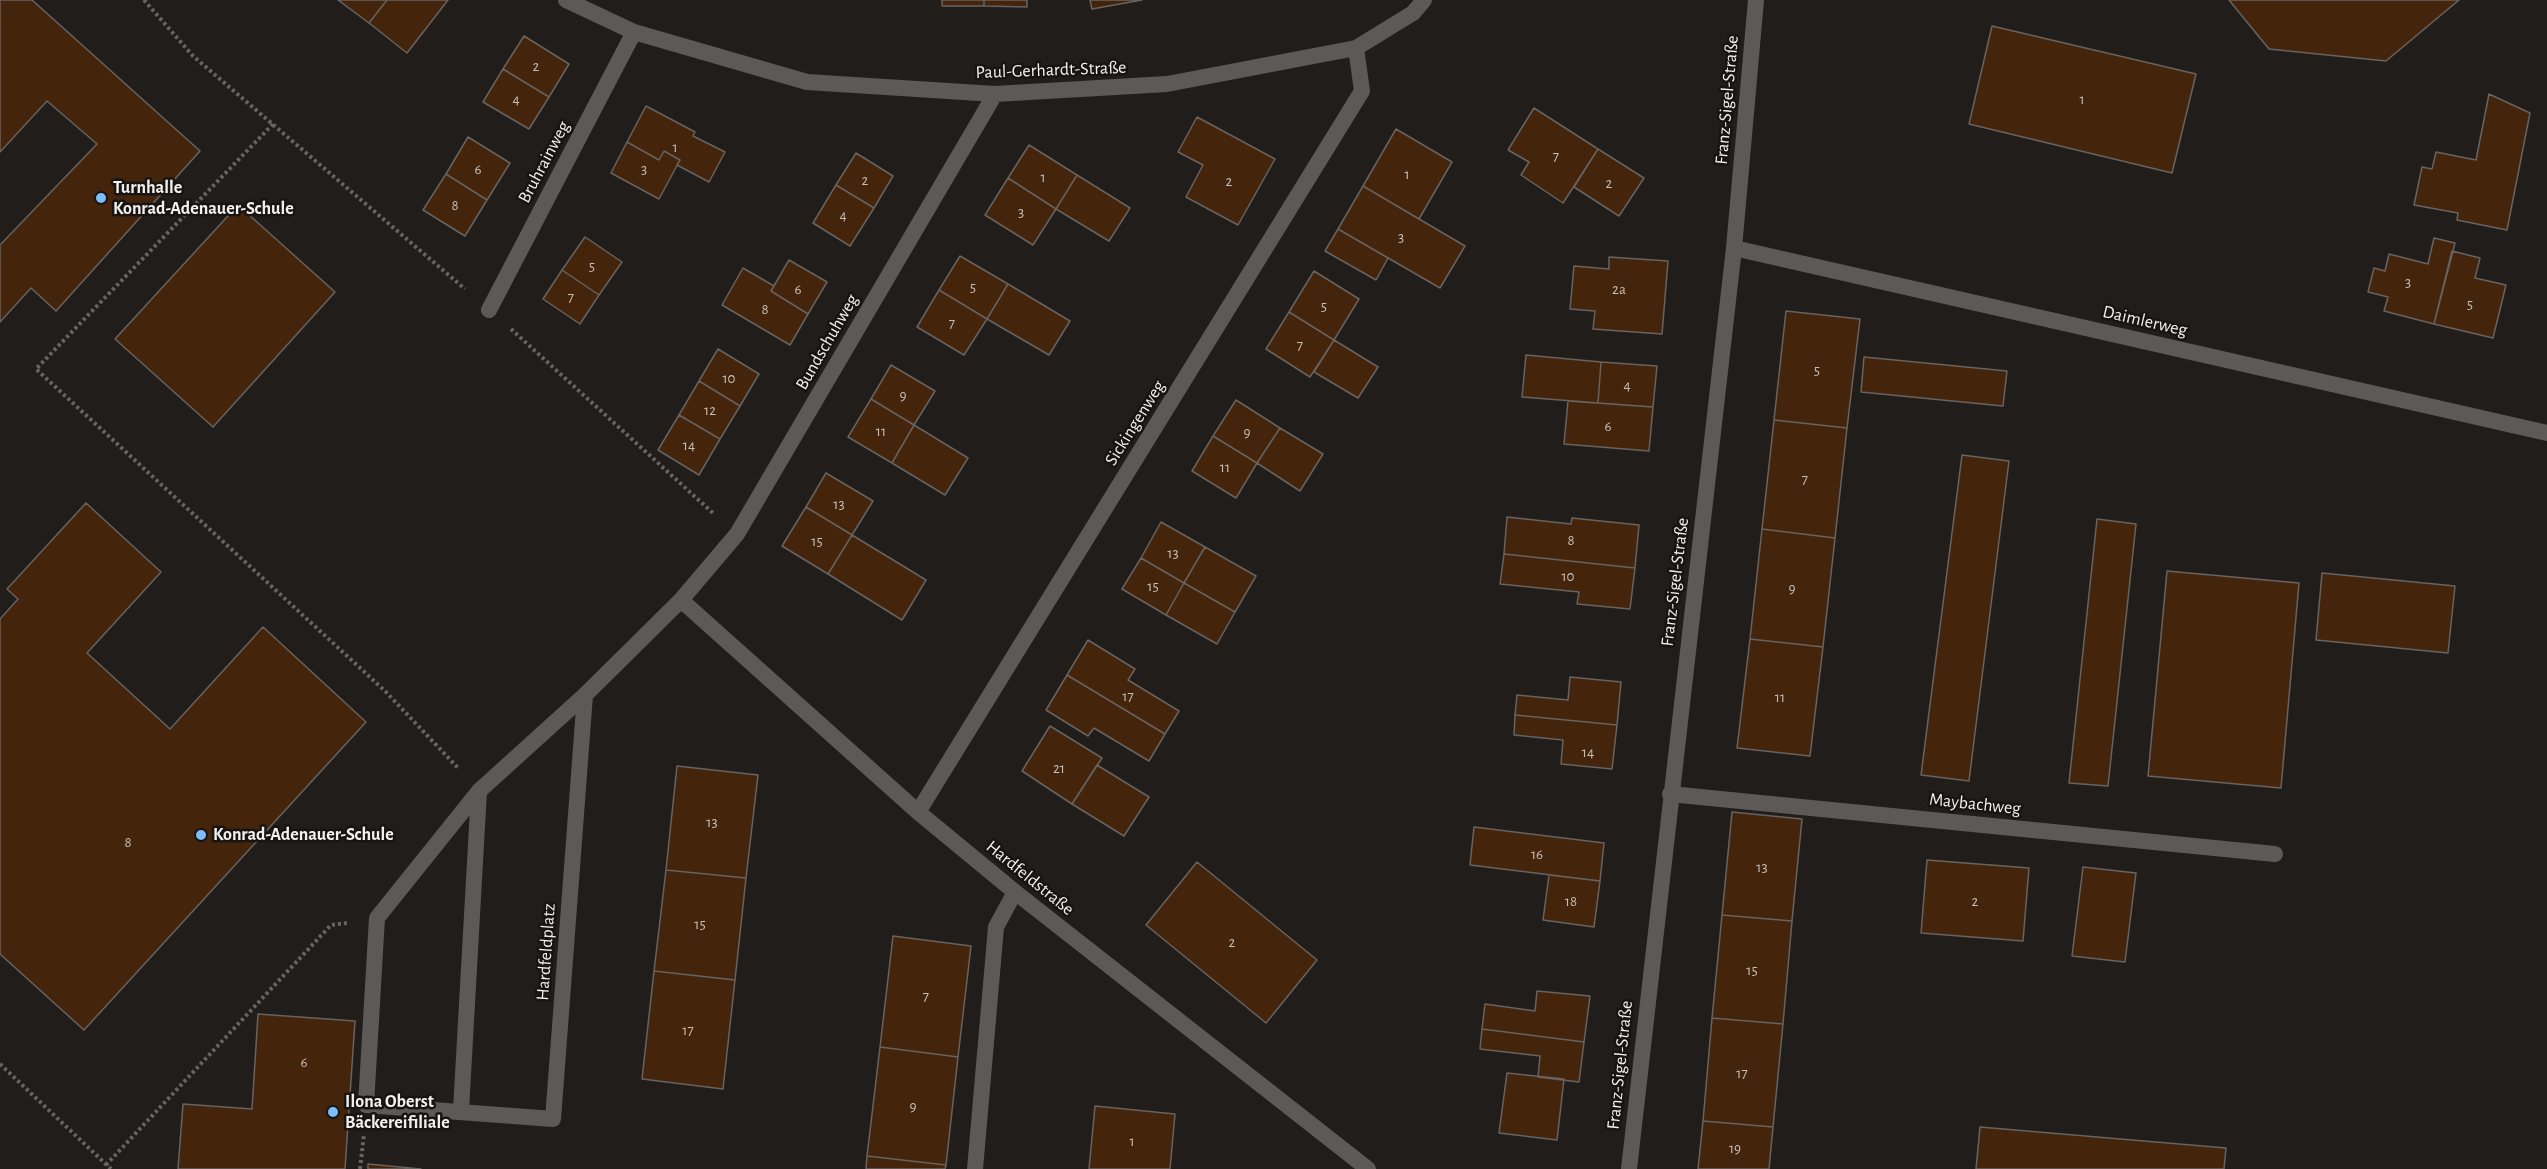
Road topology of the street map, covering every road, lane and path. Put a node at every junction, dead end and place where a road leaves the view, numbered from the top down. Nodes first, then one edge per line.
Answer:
1 (144, 0) edge
2 (566, 0) edge
3 (1424, 0) edge
4 (1756, 0) edge
5 (634, 32) junction
6 (1356, 48) junction
7 (995, 94) junction
8 (273, 124) junction
9 (1734, 248) junction
10 (489, 310) junction
11 (2547, 433) edge
12 (737, 534) junction
13 (681, 600) junction
14 (585, 695) junction
15 (479, 791) junction
16 (1670, 794) junction
17 (918, 812) junction
18 (2275, 854) dead end
19 (1015, 892) junction
20 (377, 918) junction
21 (0, 1064) edge
22 (460, 1110) junction
23 (106, 1165) junction
24 (111, 1169) edge
25 (975, 1169) edge
26 (1368, 1169) edge
27 (1629, 1169) edge

1 - 8 path
2 - 5 street, Paul-Gerhardt-Straße
3 - 6 street, Paul-Gerhardt-Straße
4 - 9 street, Franz-Sigel-Straße
5 - 7 street, Paul-Gerhardt-Straße
5 - 10 street, Bruhrainweg
6 - 7 street, Paul-Gerhardt-Straße
6 - 17 street, Sickingenweg
7 - 12 street, Bundschuhweg
8 - 10 path
8 - 15 path
9 - 11 street, Daimlerweg
9 - 16 street, Franz-Sigel-Straße
10 - 12 path
12 - 13 street, Bundschuhweg
13 - 14 street
13 - 17 street, Hardfeldstraße
14 - 15 street
14 - 22 street, Hardfeldplatz
15 - 20 street
15 - 22 street
16 - 18 street, Maybachweg
16 - 27 street, Franz-Sigel-Straße
17 - 19 street, Hardfeldstraße
19 - 25 street
19 - 26 street, Hardfeldstraße
20 - 22 street, Hardfeldplatz
20 - 23 path
21 - 23 path
23 - 24 path

